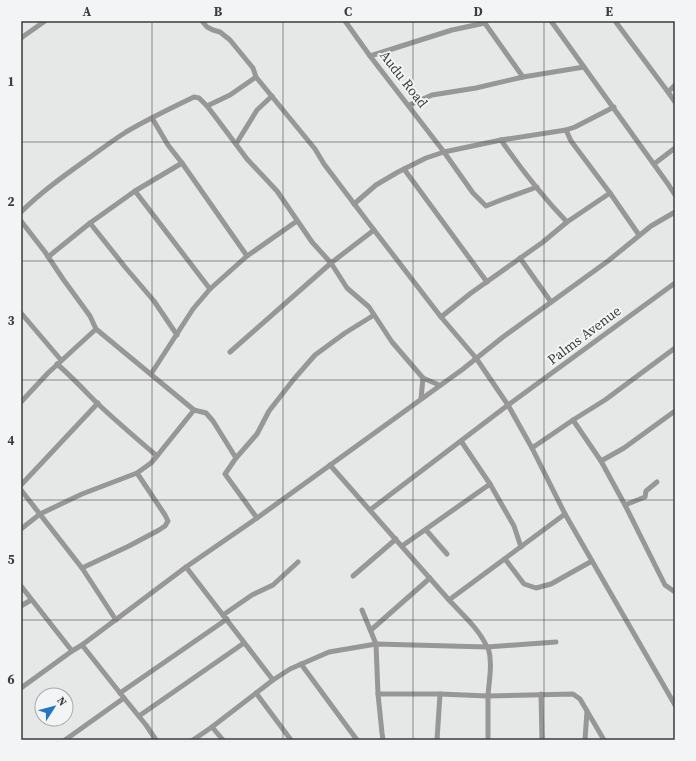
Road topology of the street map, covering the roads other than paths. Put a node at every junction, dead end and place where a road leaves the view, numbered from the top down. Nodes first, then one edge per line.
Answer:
1 (45, 21) edge
2 (202, 21) edge
3 (345, 21) edge
4 (551, 21) edge
5 (615, 21) edge
6 (484, 22) edge
7 (21, 38) edge
8 (370, 56) junction
9 (584, 67) junction
10 (256, 77) junction
11 (523, 77) junction
12 (675, 85) edge
13 (668, 92) junction
14 (272, 96) junction
15 (675, 102) edge
16 (409, 105) junction
17 (206, 106) junction
18 (614, 107) junction
19 (152, 118) junction
20 (566, 130) junction
21 (502, 140) junction
22 (236, 144) junction
23 (675, 148) edge
24 (444, 152) junction
25 (182, 163) junction
26 (654, 164) junction
27 (404, 169) junction
28 (537, 187) junction
29 (135, 191) junction
30 (610, 193) junction
31 (675, 195) edge
32 (354, 204) junction
33 (21, 212) edge
34 (675, 212) edge
35 (21, 221) edge
36 (297, 221) junction
37 (567, 222) junction
38 (90, 223) junction
39 (374, 230) junction
40 (639, 235) junction
41 (247, 256) junction
42 (48, 257) junction
43 (520, 258) junction
44 (331, 263) junction
45 (487, 282) junction
46 (675, 283) edge
47 (210, 289) junction
48 (551, 302) junction
49 (374, 315) junction
50 (22, 317) edge
51 (441, 317) junction
52 (96, 329) junction
53 (177, 335) junction
54 (675, 348) edge
55 (230, 352) dead end
56 (476, 358) junction
57 (59, 362) junction
58 (151, 374) junction
59 (423, 378) junction
60 (439, 385) junction
61 (421, 399) junction
62 (21, 402) edge
63 (98, 403) junction
64 (508, 405) junction
65 (194, 410) junction
66 (675, 411) edge
67 (573, 420) junction
68 (461, 441) junction
69 (532, 448) junction
70 (157, 456) junction
71 (236, 458) junction
72 (601, 460) junction
73 (330, 465) junction
74 (137, 473) junction
75 (657, 482) dead end
76 (490, 484) junction
77 (21, 485) edge
78 (21, 490) edge
79 (625, 505) junction
80 (370, 510) junction
81 (40, 514) junction
82 (565, 514) junction
83 (257, 518) junction
84 (21, 529) edge
85 (426, 530) junction
86 (396, 539) junction
87 (402, 546) junction
88 (521, 547) junction
89 (447, 554) dead end
90 (505, 559) junction
91 (592, 561) junction
92 (298, 562) dead end
93 (186, 567) junction
94 (82, 568) junction
95 (353, 576) dead end
96 (430, 578) junction
97 (21, 586) edge
98 (675, 592) edge
99 (31, 600) junction
100 (449, 600) junction
101 (21, 606) edge
102 (362, 610) dead end
103 (225, 617) junction
104 (116, 620) junction
105 (371, 630) junction
106 (556, 642) dead end
107 (244, 643) junction
108 (376, 644) junction
109 (82, 645) junction
110 (487, 647) junction
111 (72, 651) junction
112 (301, 664) junction
113 (273, 680) junction
114 (21, 688) edge
115 (256, 693) junction
116 (120, 694) junction
117 (378, 694) junction
118 (440, 694) junction
119 (541, 694) junction
120 (672, 695) edge
121 (488, 696) junction
122 (124, 698) junction
123 (675, 705) edge
124 (587, 710) junction
125 (139, 716) junction
126 (212, 726) junction
127 (153, 739) edge
128 (65, 740) edge
129 (193, 740) edge
130 (223, 740) edge
131 (291, 740) edge
132 (357, 740) edge
133 (383, 740) edge
134 (437, 740) edge
135 (488, 740) edge
136 (542, 740) edge
137 (585, 740) edge
138 (604, 740) edge

1 - 7 street
2 - 10 street
3 - 8 street, Audu Road
4 - 9 street
5 - 13 street
6 - 8 street
6 - 11 street
8 - 16 street, Audu Road
9 - 11 street
9 - 18 street
10 - 14 street
10 - 17 street
11 - 16 street
12 - 13 street
13 - 15 street
14 - 22 street
14 - 32 street
16 - 24 street, Audu Road
17 - 19 street
17 - 22 street
18 - 20 street
18 - 26 street
19 - 25 street
19 - 33 street
20 - 21 street
20 - 30 street
21 - 24 street
21 - 28 street
22 - 36 street
23 - 26 street
24 - 27 street
24 - 28 street, Audu Road
25 - 29 street
25 - 41 street
26 - 31 street
27 - 32 street
27 - 45 street
28 - 37 street
29 - 38 street
29 - 47 street
30 - 37 street
30 - 40 street
32 - 39 street
34 - 40 street
35 - 42 street
36 - 41 street
36 - 44 street
37 - 43 street
38 - 42 street
38 - 53 street
39 - 44 street
39 - 51 street
40 - 48 street
41 - 47 street
42 - 52 street
43 - 45 street
43 - 48 street
44 - 49 street
44 - 55 street
45 - 51 street
46 - 64 street, Palms Avenue
47 - 53 street
48 - 56 street
49 - 59 street
49 - 71 street
50 - 57 street
51 - 56 street
52 - 57 street
52 - 58 street
53 - 58 street
54 - 67 street
56 - 60 street
56 - 64 street
57 - 62 street
57 - 63 street
58 - 65 street
59 - 60 street
59 - 61 street
60 - 61 street
61 - 73 street
63 - 70 street
63 - 77 street
64 - 68 street, Palms Avenue
64 - 69 street
65 - 70 street
65 - 71 street
66 - 72 street
67 - 69 street
67 - 72 street
68 - 76 street
68 - 80 street, Palms Avenue
69 - 82 street
70 - 74 street
71 - 83 street
72 - 79 street
73 - 80 street
73 - 83 street
74 - 81 street
74 - 94 street
75 - 79 street
76 - 85 street
76 - 88 street
78 - 81 street
79 - 98 street
80 - 86 street
81 - 84 street
81 - 94 street
82 - 88 street
82 - 91 street
83 - 93 street
85 - 87 street
85 - 89 street
86 - 87 street
86 - 95 street
87 - 96 street
88 - 90 street
90 - 91 street
90 - 100 street
91 - 120 street
92 - 103 street
93 - 103 street
93 - 104 street
94 - 104 street
96 - 100 street
96 - 105 street
97 - 99 street
99 - 101 street
99 - 111 street
100 - 110 street
102 - 105 street
103 - 107 street
103 - 116 street
104 - 109 street
105 - 108 street
106 - 110 street
107 - 113 street
107 - 125 street
108 - 110 street
108 - 112 street
108 - 117 street
109 - 111 street
109 - 116 street
110 - 121 street
111 - 114 street
112 - 113 street
112 - 132 street
113 - 115 street
115 - 126 street
115 - 131 street
116 - 122 street
117 - 118 street
117 - 133 street
118 - 121 street
118 - 134 street
119 - 121 street
119 - 124 street
119 - 136 street
120 - 123 street
121 - 135 street
122 - 125 street
122 - 128 street
124 - 137 street
124 - 138 street
125 - 127 street
126 - 129 street
126 - 130 street

